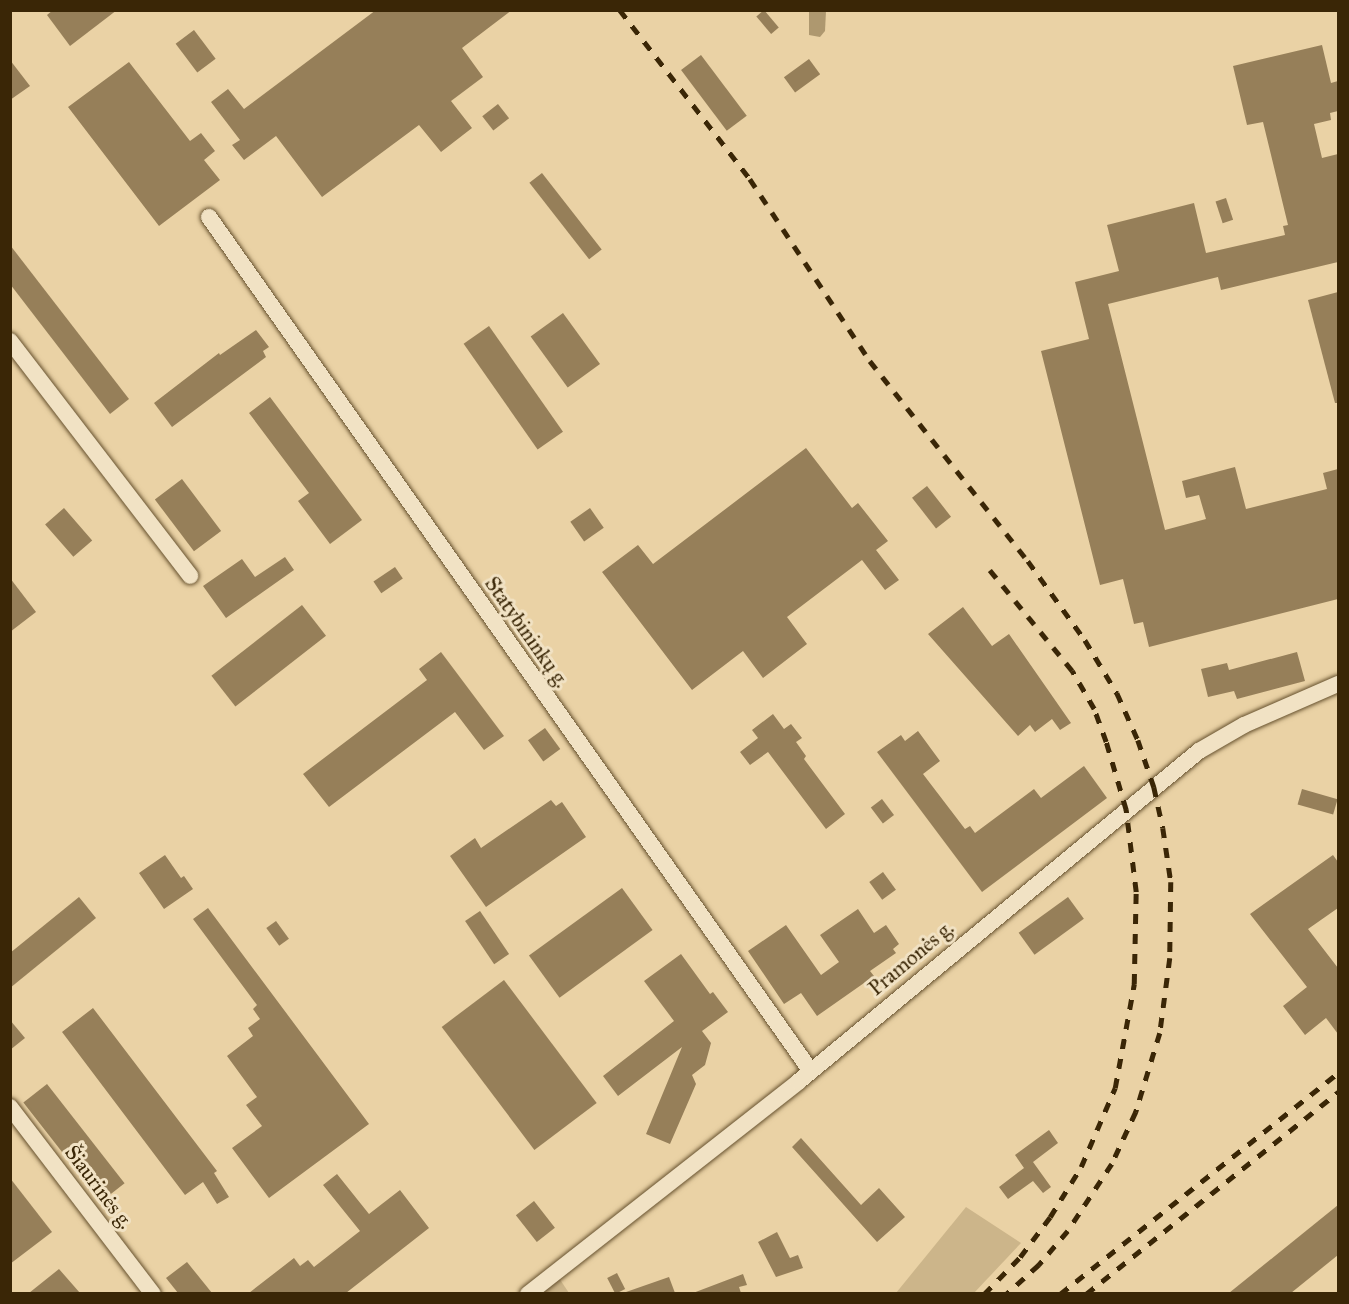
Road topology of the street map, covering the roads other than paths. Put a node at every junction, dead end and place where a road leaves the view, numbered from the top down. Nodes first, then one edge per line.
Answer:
1 (209, 217) dead end
2 (10, 341) edge
3 (190, 576) dead end
4 (1338, 684) edge
5 (810, 1070) junction
6 (10, 1107) edge
7 (153, 1293) edge
8 (528, 1293) edge

1 - 5 street, Statybininkų g.
2 - 3 street
4 - 5 street, Pramonės g.
5 - 8 street, Pramonės g.
6 - 7 street, Šiaurinės g.

